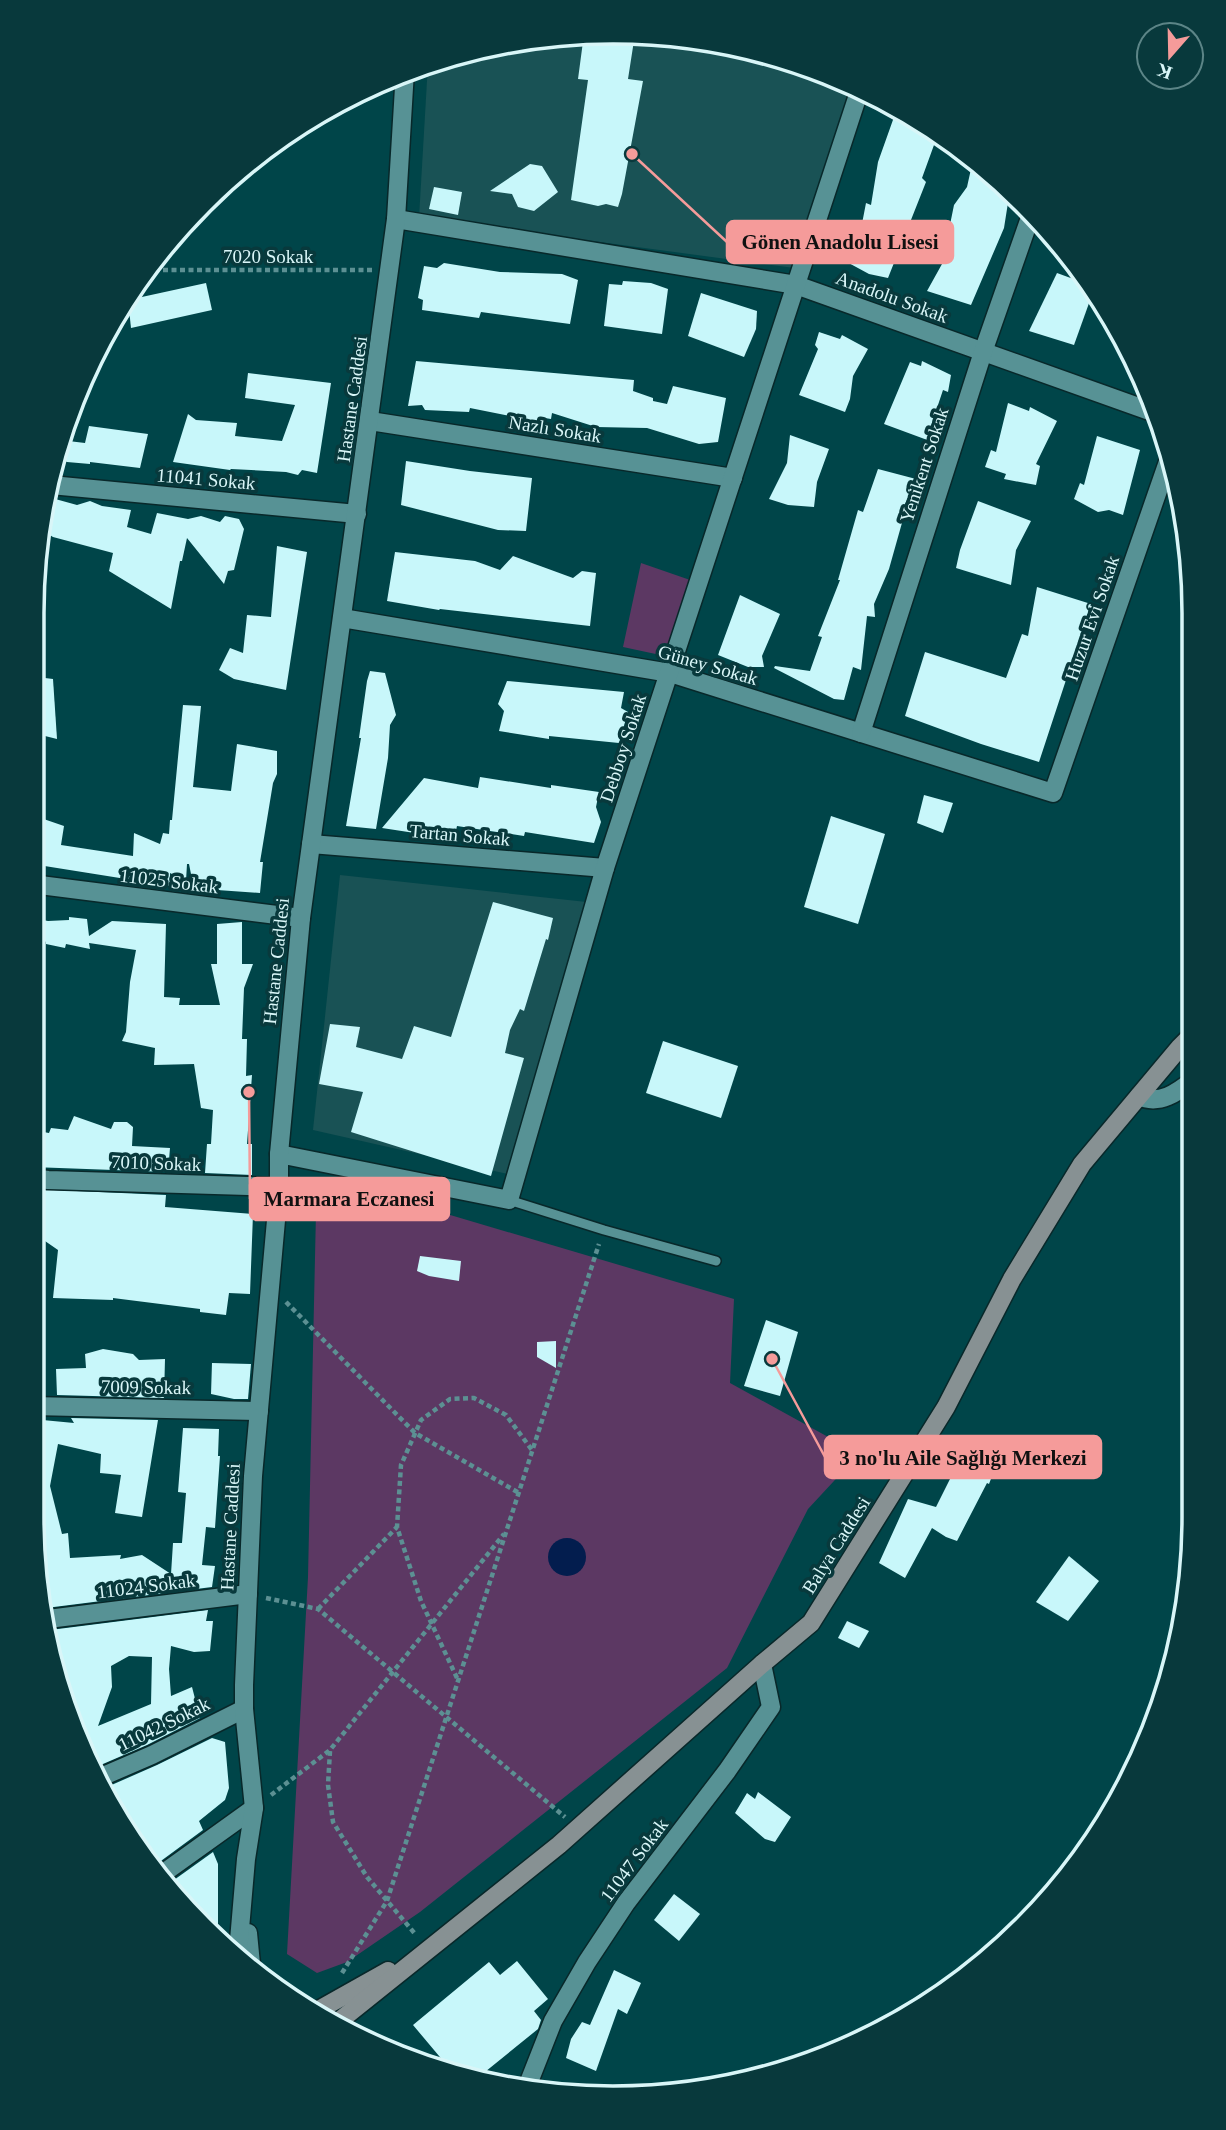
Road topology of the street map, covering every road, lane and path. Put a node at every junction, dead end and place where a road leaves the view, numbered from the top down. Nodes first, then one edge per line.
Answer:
1 (404, 84) edge
2 (857, 98) edge
3 (397, 219) junction
4 (1028, 223) edge
5 (390, 270) junction
6 (158, 271) edge
7 (796, 285) junction
8 (983, 352) junction
9 (1144, 409) edge
10 (370, 421) junction
11 (1164, 472) edge
12 (733, 478) junction
13 (59, 486) edge
14 (357, 514) junction
15 (342, 618) junction
16 (670, 673) junction
17 (861, 733) junction
18 (1053, 793) joint
19 (311, 844) junction
20 (605, 868) junction
21 (44, 886) edge
22 (301, 918) junction
23 (1182, 1047) edge
24 (1182, 1088) edge
25 (1139, 1096) junction
26 (279, 1154) junction
27 (44, 1180) edge
28 (279, 1187) junction
29 (509, 1200) junction
30 (604, 1230) junction
31 (716, 1261) dead end
32 (270, 1285) junction
33 (44, 1406) edge
34 (259, 1411) junction
35 (415, 1433) junction
36 (533, 1451) junction
37 (519, 1493) junction
38 (397, 1527) junction
39 (507, 1531) junction
40 (248, 1594) junction
41 (318, 1609) junction
42 (53, 1618) edge
43 (431, 1624) junction
44 (762, 1664) junction
45 (393, 1672) junction
46 (457, 1680) junction
47 (244, 1709) junction
48 (445, 1716) junction
49 (330, 1750) junction
50 (105, 1775) edge
51 (254, 1808) junction
52 (578, 1828) junction
53 (246, 1859) junction
54 (167, 1871) edge
55 (387, 1901) junction
56 (239, 1945) edge
57 (427, 1949) junction
58 (250, 1955) edge
59 (317, 2003) edge
60 (320, 2005) edge
61 (343, 2018) edge
62 (530, 2080) edge

1 - 3 street, Hastane Caddesi
2 - 7 street, Debboy Sokak
3 - 5 street, Hastane Caddesi
3 - 7 street, Anadolu Sokak
4 - 8 street, Yenikent Sokak
5 - 6 path, 7020 Sokak
5 - 10 street, Hastane Caddesi
7 - 8 street, Anadolu Sokak
7 - 12 street, Debboy Sokak
8 - 9 street, Anadolu Sokak
8 - 17 street, Yenikent Sokak
10 - 12 street, Nazlı Sokak
10 - 14 street, Hastane Caddesi
11 - 18 street, Huzur Evi Sokak
12 - 16 street, Debboy Sokak
13 - 14 street, 11041 Sokak
14 - 15 street, Hastane Caddesi
15 - 16 street, Güney Sokak
15 - 19 street, Hastane Caddesi
16 - 17 street, Güney Sokak
16 - 20 street, Debboy Sokak
17 - 18 street, Güney Sokak
19 - 20 street, Tartan Sokak
19 - 22 street, Hastane Caddesi
20 - 29 street, Debboy Sokak
21 - 22 street, 11025 Sokak
22 - 26 street, Hastane Caddesi
23 - 25 main road, Balya Caddesi
24 - 25 street
25 - 44 main road, Balya Caddesi
26 - 28 street, Hastane Caddesi
26 - 29 street
27 - 28 street, 7010 Sokak
28 - 32 street, Hastane Caddesi
29 - 30 lane
30 - 31 lane
30 - 36 path
32 - 34 street, Hastane Caddesi
32 - 35 path
33 - 34 street, 7009 Sokak
34 - 40 street, Hastane Caddesi
35 - 36 path
35 - 37 path
35 - 38 path
36 - 37 path
37 - 39 path
38 - 41 path
38 - 43 path
39 - 43 path
39 - 46 path
40 - 41 path
40 - 42 street, 11024 Sokak
40 - 47 street, Hastane Caddesi
41 - 45 path
43 - 45 path
43 - 46 path
44 - 52 main road, Balya Caddesi
44 - 62 street, 11047 Sokak
45 - 48 path
45 - 49 path
46 - 48 path
47 - 50 street, 11042 Sokak
47 - 51 street, Hastane Caddesi
48 - 52 path
48 - 55 path
49 - 51 path
49 - 55 path
51 - 53 street, Hastane Caddesi
51 - 54 street
52 - 57 main road, Balya Caddesi
53 - 56 street, Hastane Caddesi
53 - 58 street, Hastane Caddesi
55 - 57 path
55 - 59 path
57 - 60 main road, Balya Caddesi
57 - 61 main road, Balya Caddesi

